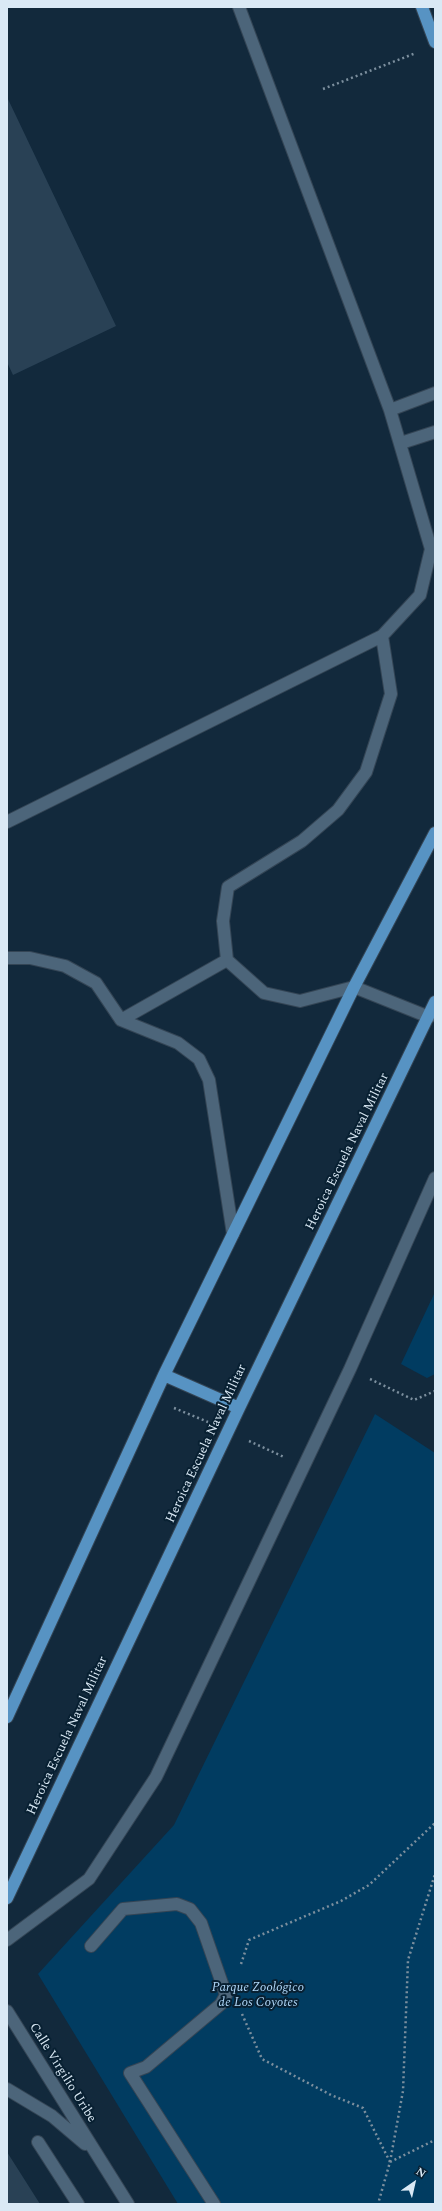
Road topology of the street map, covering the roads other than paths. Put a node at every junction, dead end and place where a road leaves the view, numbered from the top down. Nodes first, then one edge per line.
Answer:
1 (239, 7) edge
2 (422, 7) edge
3 (435, 42) edge
4 (435, 393) edge
5 (390, 410) junction
6 (435, 432) edge
7 (401, 443) junction
8 (382, 636) junction
9 (7, 822) edge
10 (435, 833) edge
11 (7, 958) edge
12 (227, 960) junction
13 (354, 987) junction
14 (435, 1002) edge
15 (429, 1017) junction
16 (121, 1020) junction
17 (435, 1179) edge
18 (233, 1234) junction
19 (164, 1375) junction
20 (239, 1408) junction
21 (7, 1717) edge
22 (7, 1898) edge
23 (7, 1940) edge
24 (91, 1946) dead end
25 (7, 2011) edge
26 (7, 2089) edge
27 (38, 2142) dead end
28 (94, 2151) junction
29 (78, 2204) edge
30 (128, 2204) edge
31 (214, 2204) edge

1 - 5 street
2 - 3 main road
4 - 5 street
5 - 7 street
6 - 7 street
7 - 8 street
8 - 9 street
8 - 12 street
10 - 13 main road
11 - 16 street
12 - 13 street
12 - 16 street
13 - 15 street
13 - 18 main road
14 - 15 main road, Heroica Escuela Naval Militar
15 - 20 main road, Heroica Escuela Naval Militar
16 - 18 street
17 - 23 street
18 - 19 main road
19 - 20 main road
19 - 21 main road
20 - 22 main road, Heroica Escuela Naval Militar
24 - 31 street
25 - 28 street, Calle Virgilio Uribe
26 - 28 street, Calle Virgilio Uribe
27 - 29 street
28 - 30 street, Calle Virgilio Uribe

